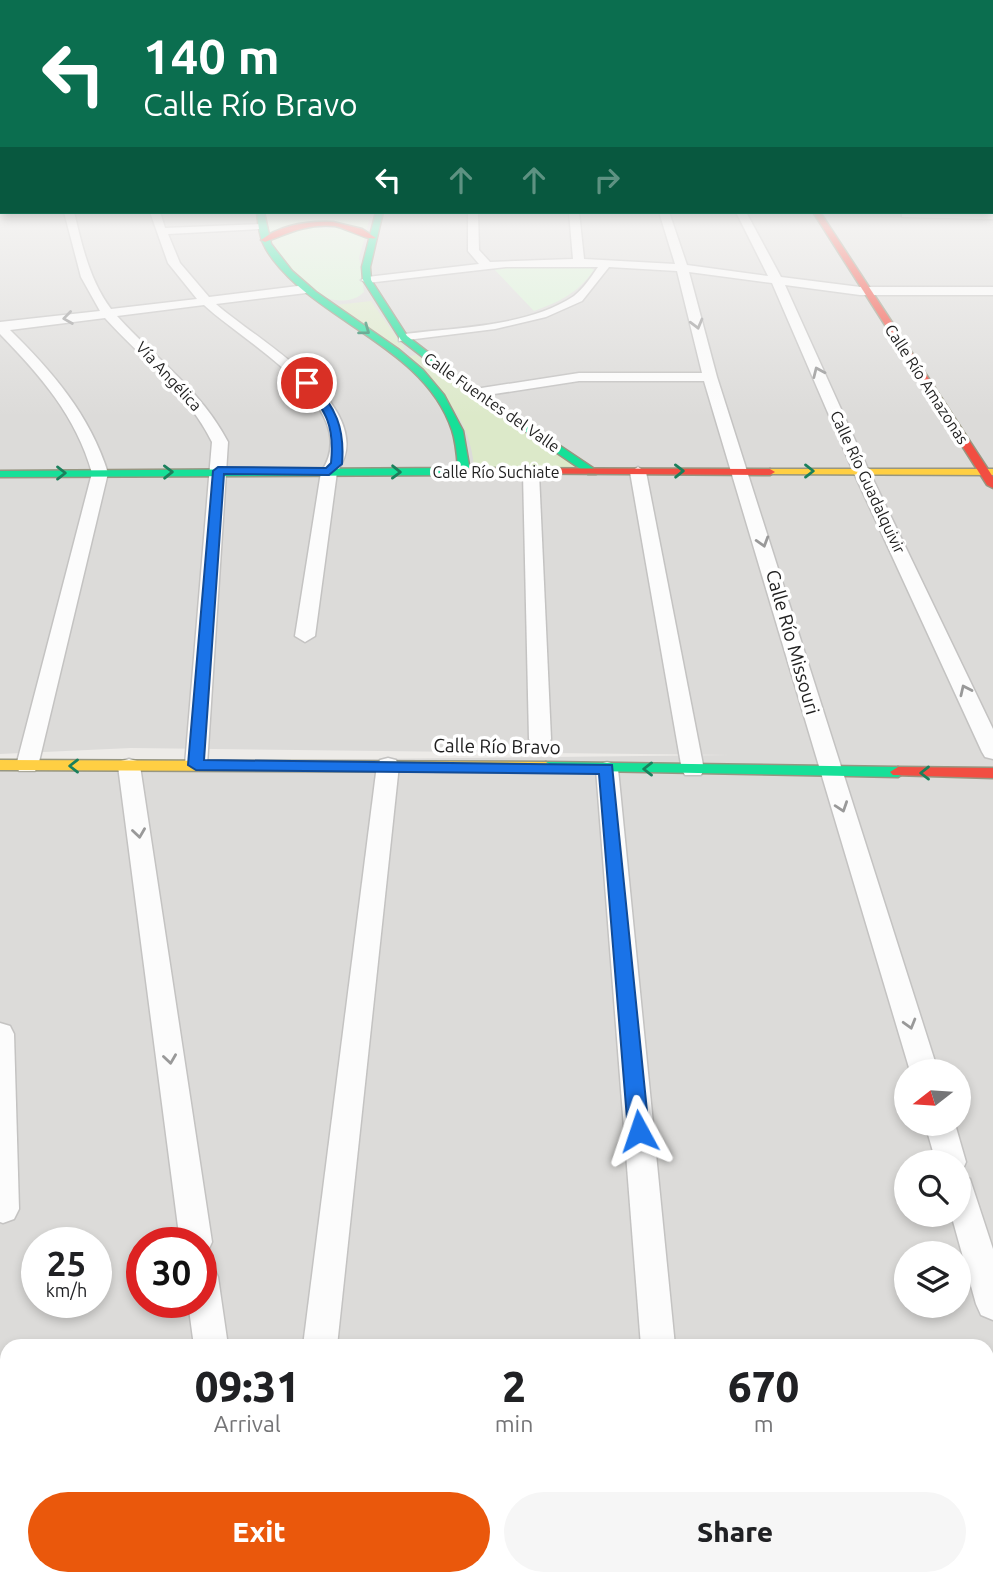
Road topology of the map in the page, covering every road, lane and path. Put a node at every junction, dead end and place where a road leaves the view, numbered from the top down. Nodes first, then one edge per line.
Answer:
1 (682, 268) edge
2 (84, 269) edge
3 (179, 269) edge
4 (284, 269) edge
5 (366, 269) edge
6 (473, 269) edge
7 (602, 269) edge
8 (689, 269) edge
9 (771, 269) edge
10 (852, 269) edge
11 (777, 281) junction
12 (306, 289) junction
13 (866, 291) junction
14 (993, 291) edge
15 (362, 293) junction
16 (324, 300) junction
17 (207, 301) junction
18 (107, 313) junction
19 (0, 327) edge
20 (405, 346) junction
21 (710, 377) junction
22 (475, 393) junction
23 (218, 471) junction
24 (638, 471) junction
25 (741, 471) junction
26 (862, 471) junction
27 (329, 472) junction
28 (592, 472) junction
29 (100, 473) junction
30 (464, 473) junction
31 (531, 473) junction
32 (0, 474) edge
33 (990, 476) edge
34 (305, 636) dead end
35 (540, 739) dead end
36 (993, 752) edge
37 (0, 765) edge
38 (27, 765) junction
39 (196, 765) junction
40 (388, 765) junction
41 (129, 766) junction
42 (607, 769) junction
43 (692, 770) junction
44 (830, 772) junction
45 (993, 773) edge
46 (0, 1034) edge
47 (920, 1059) edge
48 (3, 1209) dead end
49 (194, 1227) edge
50 (970, 1227) edge
51 (993, 1304) edge
52 (207, 1318) edge
53 (210, 1339) edge
54 (321, 1339) edge
55 (657, 1339) edge

1 -> 21 street, Calle Río Missouri
2 - 18 street, Vía Angélica
3 - 17 street
4 - 12 street
5 - 15 street
6 - 15 street
7 - 20 street
8 - 11 street
9 - 11 street, Calle Río Guadalquivir
10 - 13 street, Calle Río Amazonas
11 - 13 street
26 -> 11 street, Calle Río Guadalquivir
12 - 16 street
12 - 17 street
13 - 14 street
13 - 33 street, Calle Río Amazonas
15 - 16 street
15 - 20 street, Calle Fuentes del Valle
16 -> 20 street
17 - 18 street
17 - 27 street
18 -> 19 street
18 - 23 street, Vía Angélica
19 - 29 street
20 - 22 street, Calle Fuentes del Valle
20 - 30 street
21 - 22 street
21 - 25 street, Calle Río Missouri
22 - 28 street, Calle Fuentes del Valle
23 - 27 street, Calle Río Suchiate
29 -> 23 street, Calle Río Suchiate
23 - 39 street, Vía Angélica
24 -> 25 street, Calle Río Suchiate
24 - 28 street, Calle Río Suchiate
24 - 43 street
25 -> 26 street, Calle Río Suchiate
25 -> 44 street, Calle Río Missouri
26 - 33 street, Calle Río Suchiate
36 -> 26 street, Calle Río Guadalquivir
27 -> 30 street, Calle Río Suchiate
27 - 34 street
28 - 31 street, Calle Río Suchiate
32 -> 29 street, Calle Río Suchiate
29 - 38 street
30 - 31 street, Calle Río Suchiate
31 - 35 street
37 - 38 street, Calle Río Bravo
41 -> 38 street, Calle Río Bravo
39 - 40 street, Calle Río Bravo
39 - 41 street, Calle Río Bravo
40 - 42 street, Calle Río Bravo
40 - 54 street
41 -> 49 street
43 -> 42 street, Calle Río Bravo
42 - 55 street
43 - 44 street, Calle Río Bravo
45 -> 44 street, Calle Río Bravo
44 -> 47 street, Calle Río Missouri
46 - 48 street
50 - 51 street
52 - 53 street

